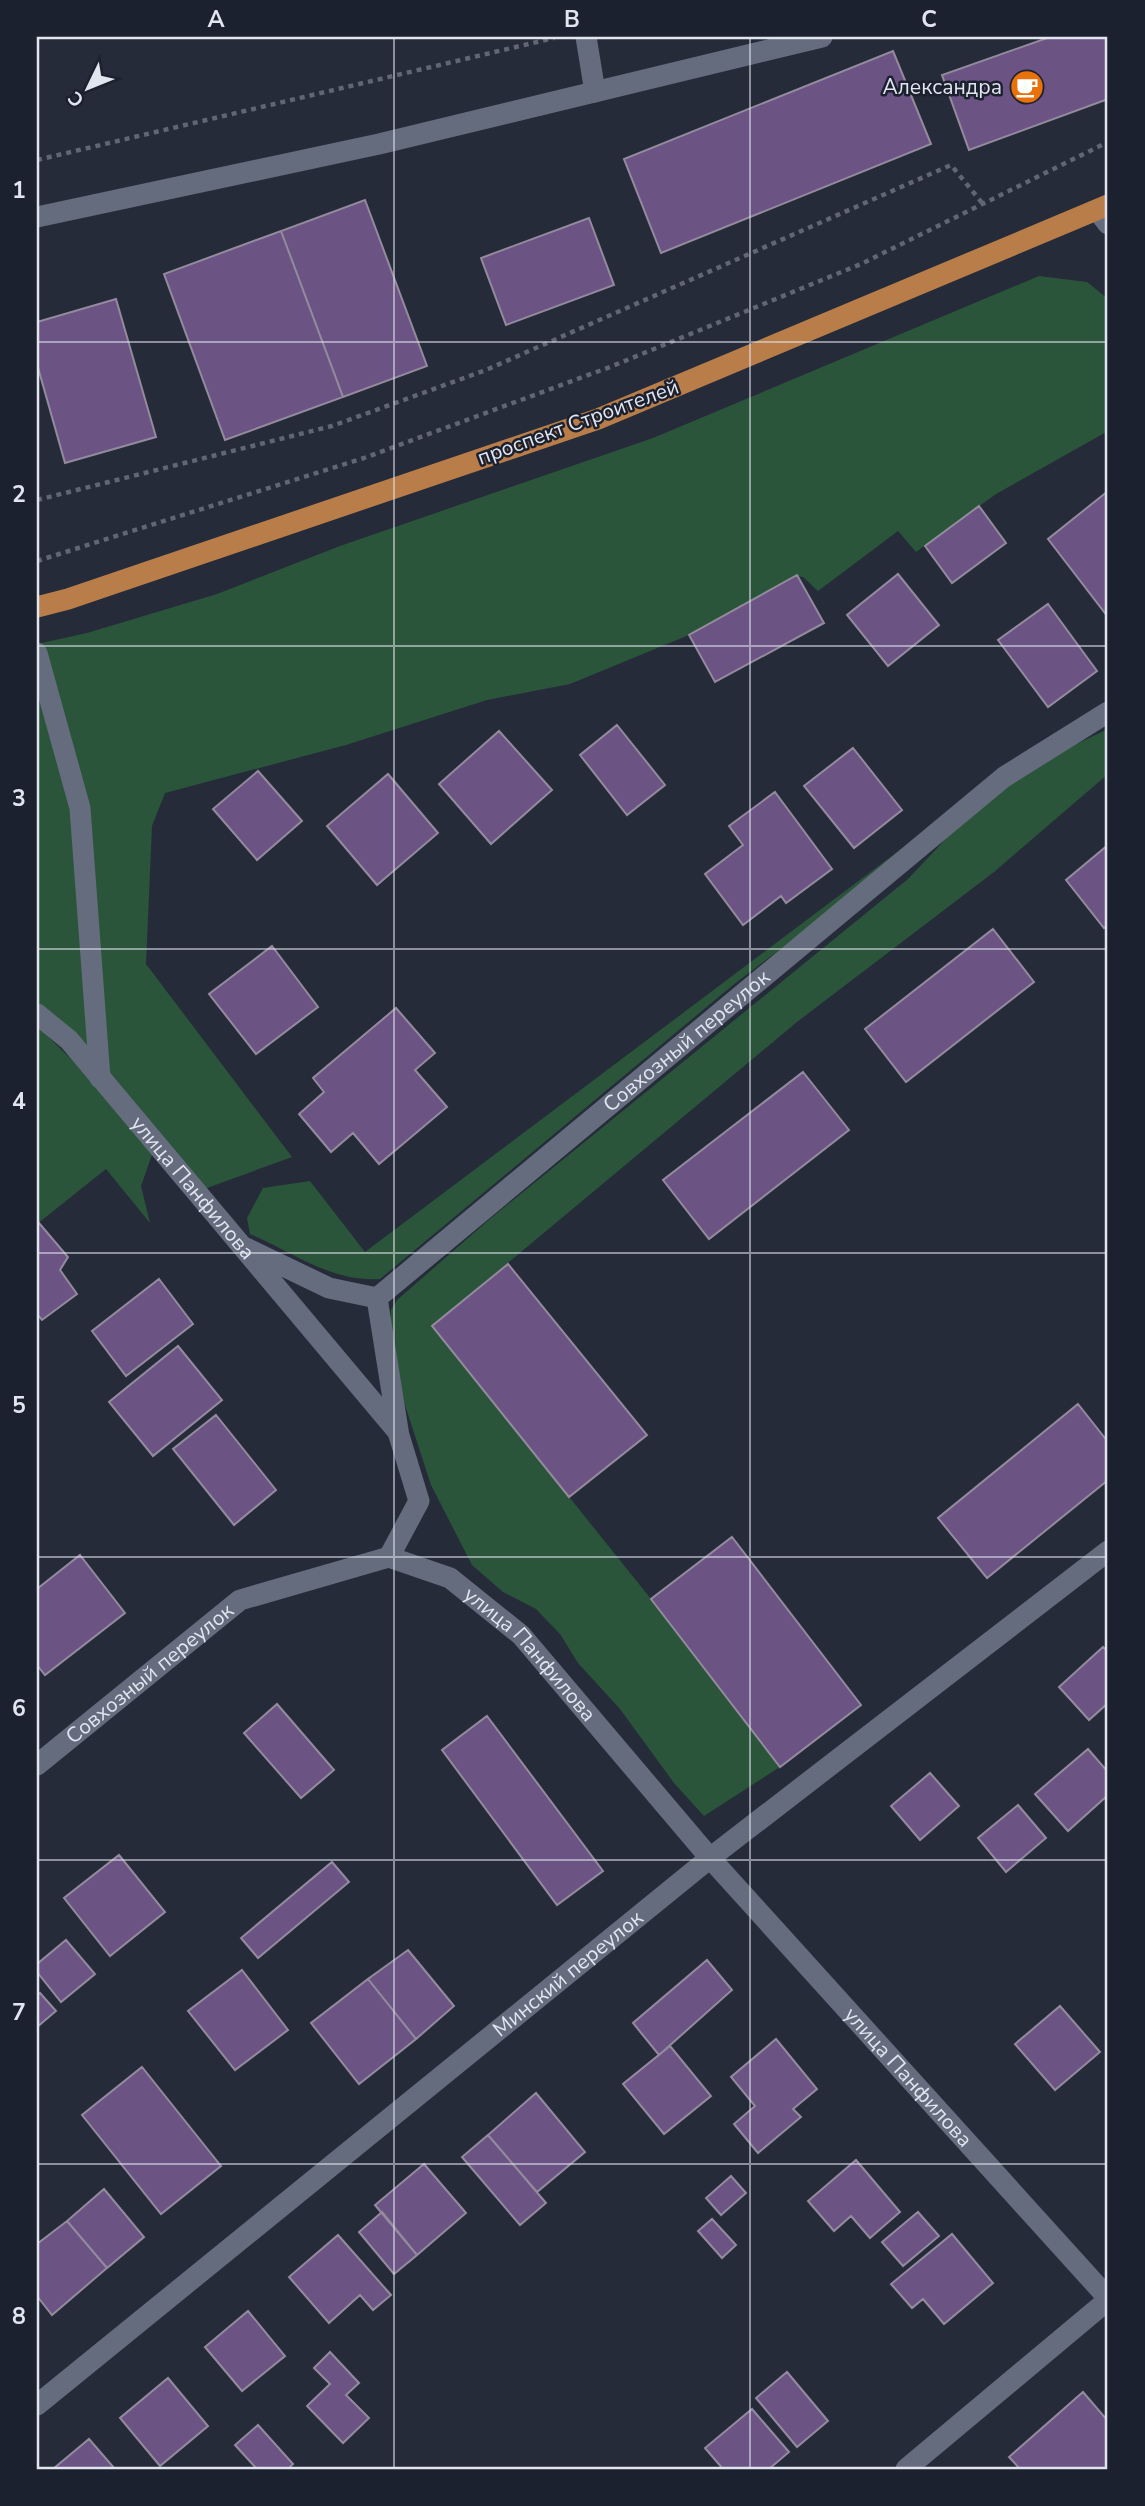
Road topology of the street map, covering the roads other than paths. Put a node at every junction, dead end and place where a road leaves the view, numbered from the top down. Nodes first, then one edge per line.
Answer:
1 (586, 37) edge
2 (822, 37) edge
3 (595, 92) junction
4 (1105, 214) edge
5 (37, 217) edge
6 (37, 607) edge
7 (37, 653) edge
8 (1108, 712) edge
9 (37, 1014) edge
10 (100, 1078) junction
11 (241, 1245) junction
12 (377, 1298) junction
13 (398, 1432) junction
14 (1108, 1551) edge
15 (388, 1557) junction
16 (37, 1765) edge
17 (710, 1858) junction
18 (1108, 2299) edge
19 (37, 2405) edge
20 (906, 2469) edge

1 - 3 street
2 - 3 street
3 - 5 street
4 - 6 main road, проспект Строителей
7 - 10 street
8 - 12 street, Совхозный переулок
9 - 10 street, улица Панфилова
10 - 11 street, улица Панфилова
11 - 12 street
11 - 13 street, улица Панфилова
12 - 13 street
13 - 15 street, улица Панфилова
14 - 17 street, Минский переулок
15 - 16 street, Совхозный переулок
15 - 17 street, улица Панфилова
17 - 18 street, улица Панфилова
17 - 19 street, Минский переулок
18 - 20 street

